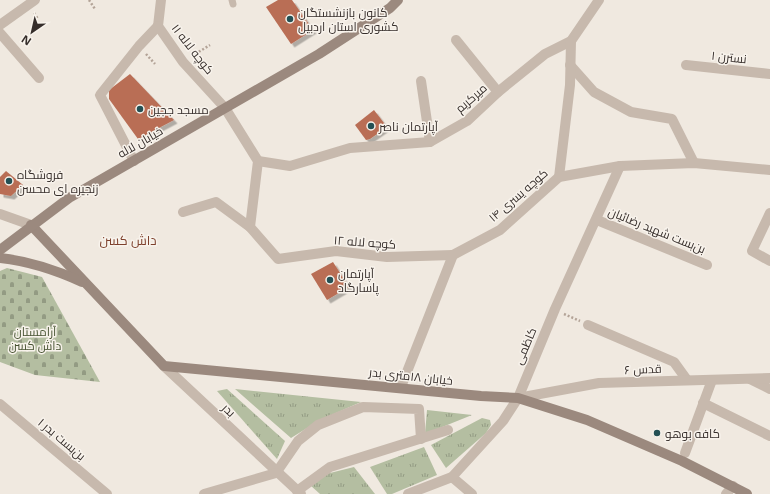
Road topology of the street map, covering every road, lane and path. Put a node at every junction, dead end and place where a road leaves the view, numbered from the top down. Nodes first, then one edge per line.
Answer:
1 (35, 0) edge
2 (89, 0) edge
3 (161, 0) edge
4 (398, 0) edge
5 (599, 0) edge
6 (94, 9) dead end
7 (0, 25) edge
8 (158, 26) junction
9 (0, 33) edge
10 (456, 40) dead end
11 (571, 41) junction
12 (210, 45) dead end
13 (183, 62) junction
14 (570, 64) junction
15 (686, 65) dead end
16 (770, 74) edge
17 (39, 78) dead end
18 (421, 81) dead end
19 (498, 92) junction
20 (225, 108) junction
21 (430, 142) junction
22 (134, 161) junction
23 (258, 161) junction
24 (694, 163) junction
25 (620, 166) junction
26 (770, 170) edge
27 (559, 177) junction
28 (183, 212) dead end
29 (770, 213) edge
30 (0, 214) edge
31 (597, 220) junction
32 (31, 225) junction
33 (250, 227) junction
34 (0, 250) edge
35 (454, 255) junction
36 (0, 258) edge
37 (770, 261) edge
38 (707, 265) dead end
39 (87, 284) junction
40 (555, 309) junction
41 (588, 325) joint
42 (164, 366) junction
43 (770, 378) edge
44 (750, 379) junction
45 (687, 380) junction
46 (712, 380) junction
47 (402, 387) junction
48 (770, 389) edge
49 (518, 398) junction
50 (704, 403) junction
51 (0, 404) edge
52 (448, 430) dead end
53 (770, 436) edge
54 (421, 438) junction
55 (685, 452) dead end
56 (276, 473) junction
57 (452, 477) junction
58 (730, 490) edge
59 (299, 493) edge
60 (107, 494) edge
61 (204, 494) edge
62 (408, 494) edge
63 (472, 494) edge
64 (747, 494) edge

1 - 7 street
2 - 6 path
3 - 8 street, کوچه لاله ۱۱
4 - 20 street, خیابان لاله
5 - 11 street, میرکریم
8 - 13 street, کوچه لاله ۱۱
8 - 22 street
9 - 17 street
10 - 19 street
11 - 14 street
11 - 19 street, میرکریم
12 - 13 path
13 - 20 street, کوچه لاله ۱۱
14 - 24 street
14 - 27 street
15 - 16 street, نسترن ۱
18 - 21 street
19 - 21 street, میرکریم
20 - 22 street, خیابان لاله
20 - 23 street
21 - 23 street, میرکریم
22 - 32 street, خیابان لاله
23 - 33 street
24 - 25 street, کوچه یسری ۱۴
24 - 26 street, کوچه یسری ۱۴
25 - 27 street, کوچه یسری ۱۴
25 - 31 street, کاظمی
27 - 35 street, کوچه یسری ۱۴
28 - 33 street
29 - 37 street
30 - 32 street
31 - 38 street, بن‌بست شهید رضائیان
31 - 40 street, کاظمی
32 - 34 street, خیابان لاله
32 - 39 street
33 - 35 street, کوچه لاله ۱۲
35 - 47 street
36 - 39 street
39 - 42 street
40 - 41 path
40 - 49 street, کاظمی
41 - 45 street
42 - 47 street, خیابان ۱۸متری بدر
42 - 56 street, بدر
43 - 44 street, قدس ۶
44 - 46 street, قدس ۶
44 - 48 street
45 - 46 street, قدس ۶
45 - 49 street, قدس ۶
46 - 50 street
47 - 49 street, خیابان ۱۸متری بدر
49 - 57 street, کاظمی
49 - 58 street, خیابان ۱۸متری بدر
50 - 53 street
50 - 55 street
51 - 60 street, بن‌بست بدر ۱
52 - 54 street
54 - 56 street
54 - 59 street
56 - 59 street, بدر
56 - 61 street
57 - 62 street, کاظمی
57 - 63 street
58 - 64 street, خیابان ۱۸متری بدر

